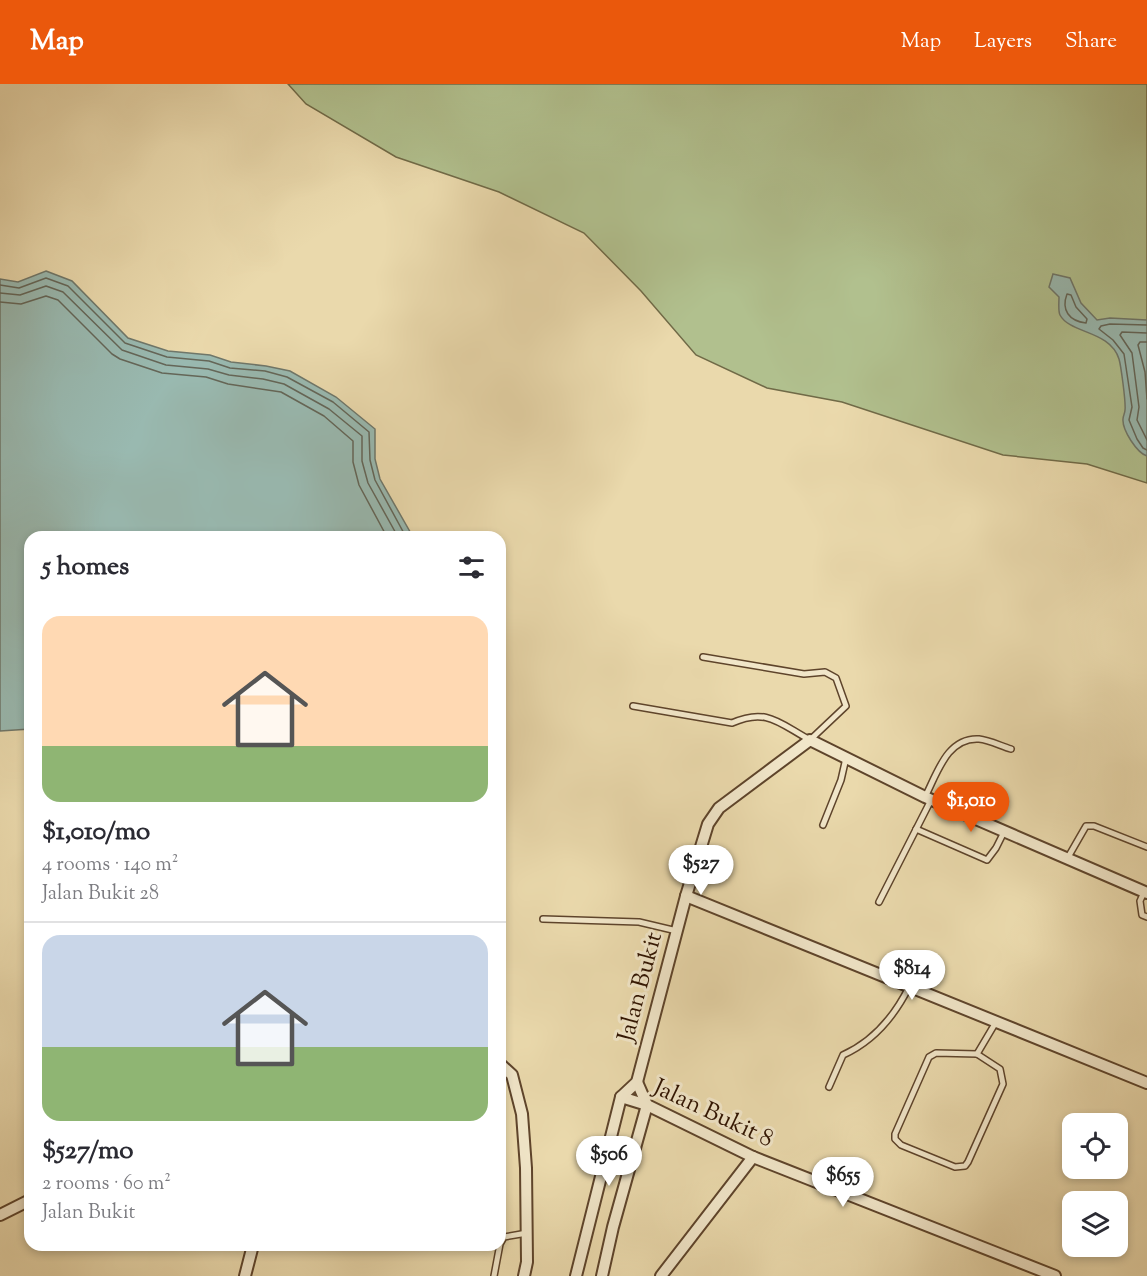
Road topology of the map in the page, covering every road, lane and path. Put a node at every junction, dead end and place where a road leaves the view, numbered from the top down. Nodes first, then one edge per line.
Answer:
1 (703, 657) dead end
2 (633, 706) dead end
3 (810, 740) junction
4 (1011, 749) dead end
5 (846, 758) junction
6 (928, 798) junction
7 (823, 825) dead end
8 (916, 829) junction
9 (1004, 832) junction
10 (1147, 846) edge
11 (1067, 859) junction
12 (1145, 893) edge
13 (686, 896) junction
14 (879, 902) dead end
15 (1147, 917) edge
16 (543, 919) dead end
17 (677, 931) junction
18 (910, 985) junction
19 (997, 1021) junction
20 (977, 1054) junction
21 (506, 1069) edge
22 (638, 1082) junction
23 (1147, 1083) edge
24 (829, 1087) dead end
25 (621, 1097) junction
26 (646, 1105) junction
27 (753, 1157) junction
28 (24, 1203) edge
29 (0, 1215) edge
30 (527, 1233) junction
31 (506, 1237) edge
32 (251, 1251) edge
33 (499, 1251) edge
34 (245, 1276) edge
35 (494, 1276) edge
36 (524, 1276) edge
37 (576, 1276) edge
38 (602, 1276) edge
39 (661, 1276) edge
40 (1054, 1276) edge

1 - 3 lane
2 - 3 lane
3 - 5 street
3 - 13 street, Jalan Bukit
4 - 6 lane
5 - 6 street
5 - 7 lane
6 - 8 lane
6 - 9 street
8 - 9 lane
8 - 14 lane
9 - 11 street
10 - 11 lane
11 - 12 street
12 - 15 lane
13 - 17 street, Jalan Bukit
13 - 18 street
16 - 17 lane
17 - 22 street, Jalan Bukit
18 - 19 street
18 - 24 lane
19 - 20 lane
19 - 23 street
20 - 20 lane
21 - 30 street
22 - 25 street
22 - 26 street
25 - 26 street, Jalan Bukit 8
25 - 37 street
26 - 27 street, Jalan Bukit 8
26 - 38 street
27 - 39 street
27 - 40 street, Jalan Bukit 8
28 - 29 street
30 - 31 lane
30 - 36 street
32 - 34 street
33 - 35 lane

